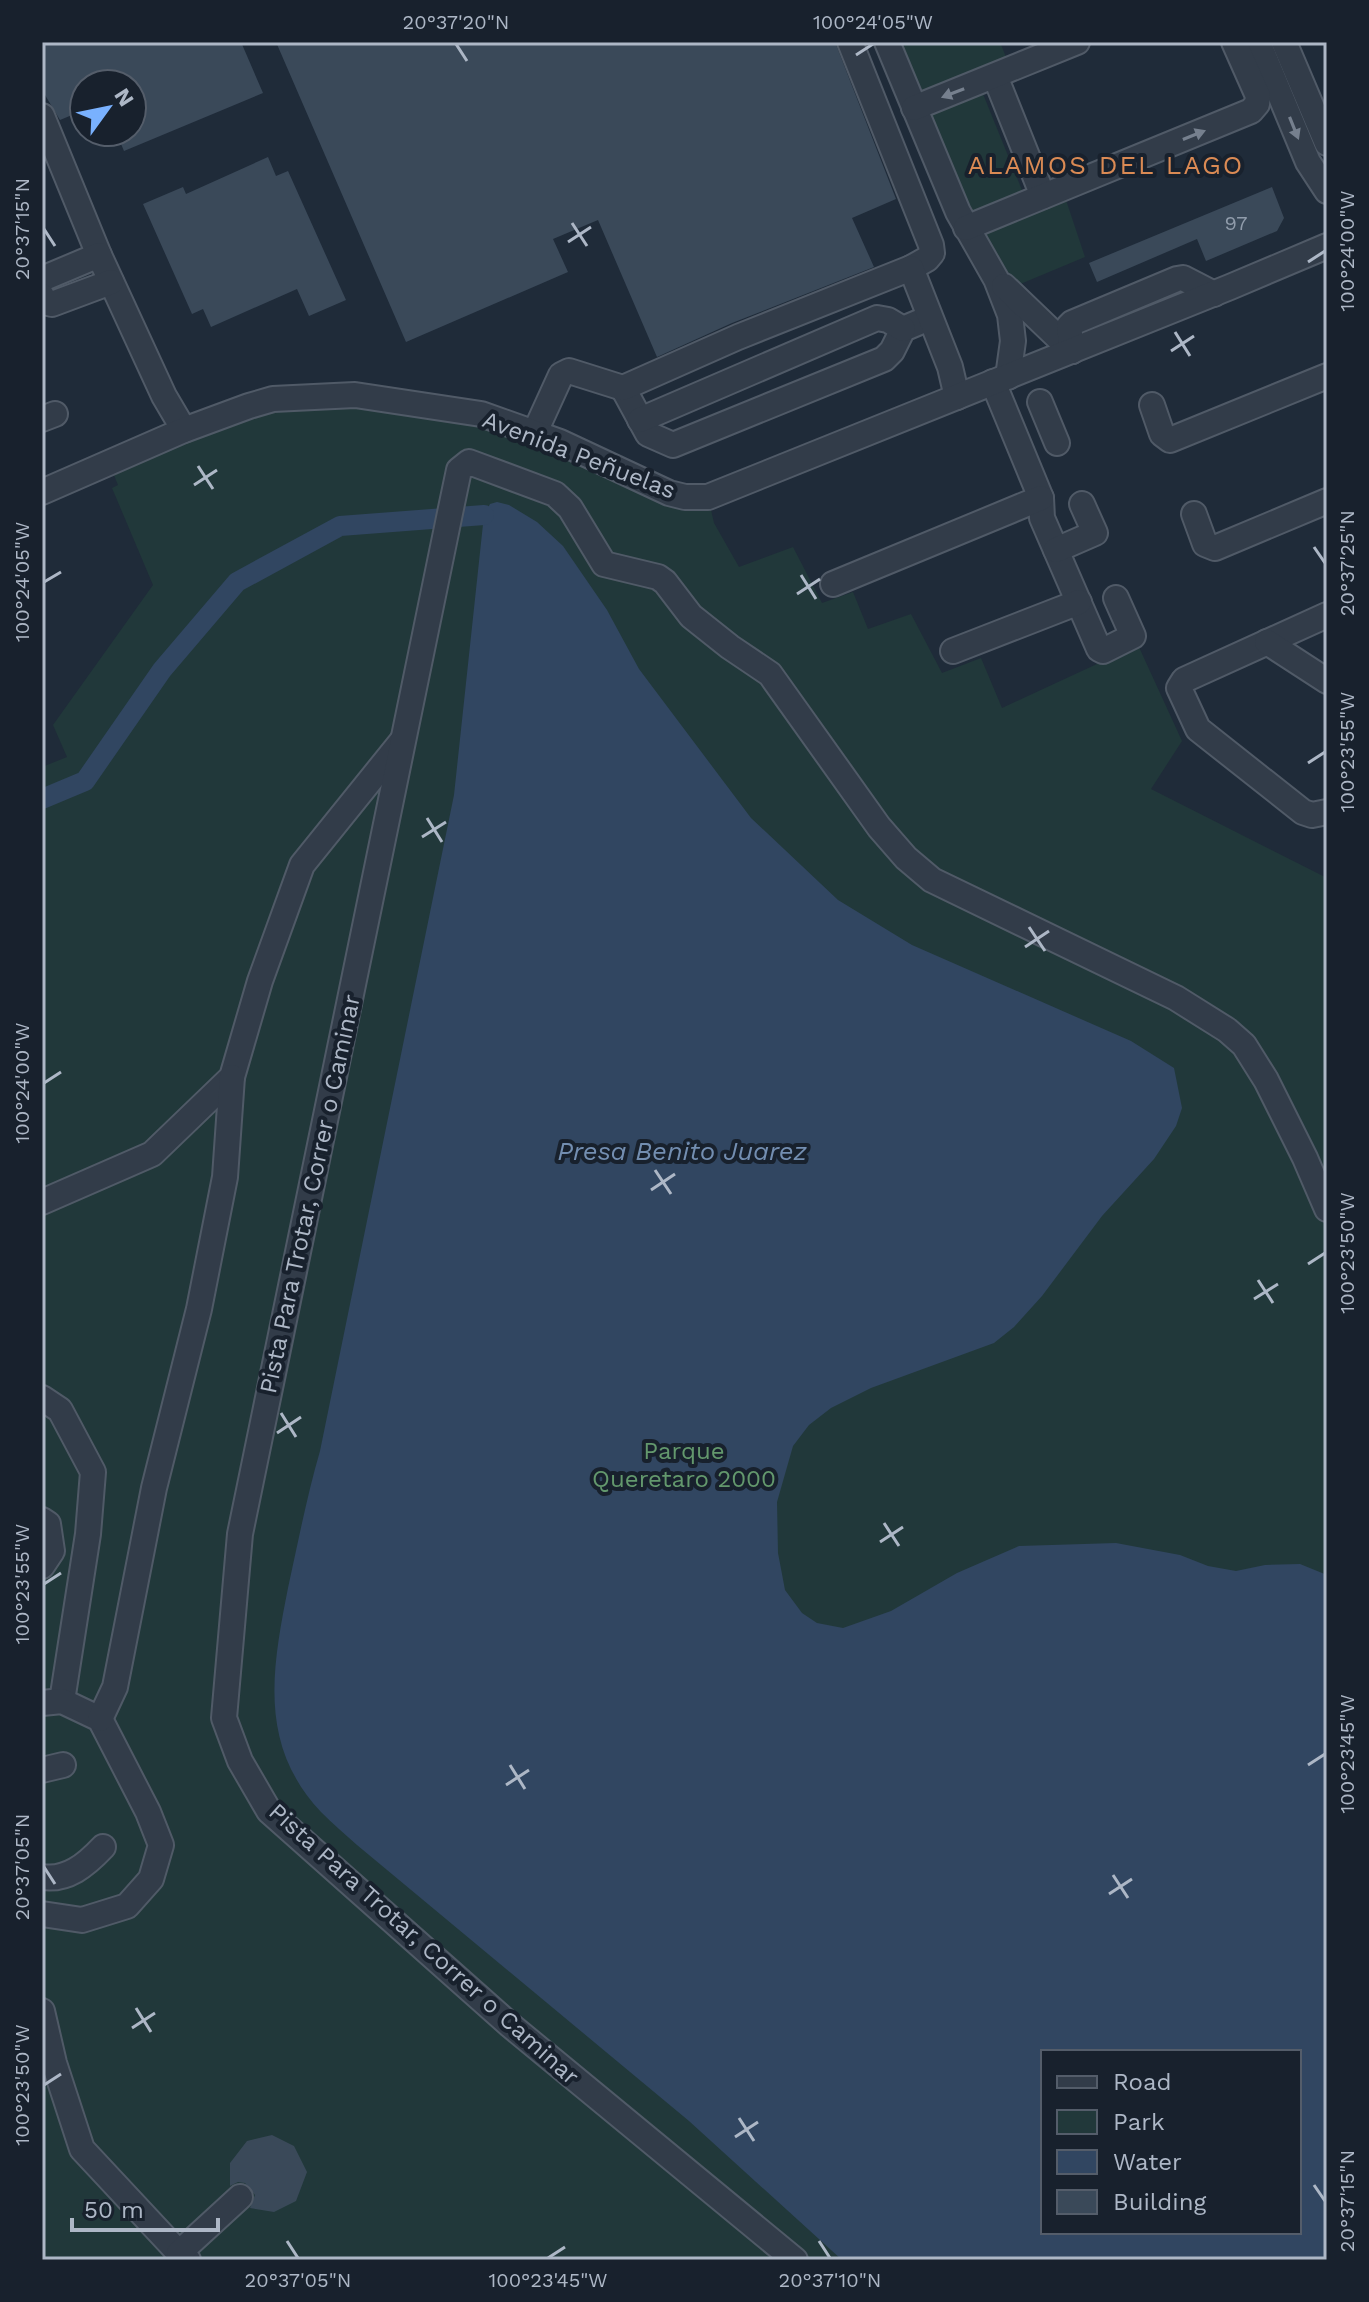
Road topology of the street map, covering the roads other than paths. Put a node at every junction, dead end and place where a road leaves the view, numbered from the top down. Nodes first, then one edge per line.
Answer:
1 (850, 42) edge
2 (887, 42) edge
3 (1077, 42) edge
4 (1234, 42) edge
5 (1258, 42) edge
6 (1284, 42) edge
7 (995, 76) junction
8 (1287, 80) junction
9 (914, 108) junction
10 (42, 116) edge
11 (1326, 136) edge
12 (1327, 191) edge
13 (1043, 196) junction
14 (966, 228) junction
15 (1327, 246) edge
16 (99, 255) junction
17 (911, 268) junction
18 (42, 279) edge
19 (996, 279) junction
20 (111, 282) junction
21 (42, 296) edge
22 (929, 318) junction
23 (903, 329) junction
24 (1072, 351) junction
25 (1327, 376) edge
26 (984, 386) junction
27 (623, 388) junction
28 (1040, 402) dead end
29 (1152, 405) dead end
30 (640, 420) junction
31 (184, 430) junction
32 (535, 432) junction
33 (1020, 449) junction
34 (42, 492) edge
35 (1327, 501) edge
36 (1082, 504) dead end
37 (1036, 507) junction
38 (1194, 514) dead end
39 (1056, 550) junction
40 (833, 584) dead end
41 (1116, 598) dead end
42 (1079, 602) junction
43 (1327, 615) edge
44 (1267, 642) junction
45 (953, 651) dead end
46 (1327, 681) edge
47 (404, 739) junction
48 (1327, 812) edge
49 (232, 1077) junction
50 (42, 1202) edge
51 (1327, 1209) edge
52 (42, 1398) edge
53 (42, 1520) edge
54 (42, 1566) edge
55 (52, 1702) edge
56 (100, 1719) junction
57 (103, 1847) dead end
58 (42, 1877) edge
59 (42, 1914) edge
60 (42, 2011) edge
61 (240, 2197) dead end
62 (183, 2257) edge
63 (795, 2260) edge

1 - 17 street
2 - 9 street
3 - 7 street
13 -> 4 street
5 - 8 street
6 - 8 street
7 -> 9 street
7 - 13 street
8 - 11 street
8 -> 12 street
9 - 14 street
10 - 16 street
13 - 14 street
14 - 19 street
15 - 24 street, Avenida Peñuelas
16 - 18 street
16 - 20 street
17 - 22 street
17 - 27 street
19 - 24 street
19 - 26 street
20 - 21 street
20 - 31 street
22 - 23 street
22 - 26 street
23 - 30 street
23 - 30 street
24 - 26 street, Avenida Peñuelas
25 - 29 street
26 - 32 street, Avenida Peñuelas
26 - 33 street
26 - 37 street
27 - 30 street
27 - 32 street
28 - 33 street
31 - 32 street, Avenida Peñuelas
31 - 34 street, Avenida Peñuelas
33 - 37 street
35 - 38 street
36 - 39 street
37 - 39 street
37 - 40 street
39 - 42 street
41 - 42 street
42 - 45 street
43 - 44 street
44 - 46 street
44 - 48 street
47 - 49 street
47 - 51 street, Pista Para Trotar, Correr o Caminar
47 - 63 street, Pista Para Trotar, Correr o Caminar
49 - 50 street
49 - 56 street
52 - 55 street
53 - 54 street
55 - 56 street
56 - 59 street
57 - 58 street
60 - 62 street
61 - 62 street

